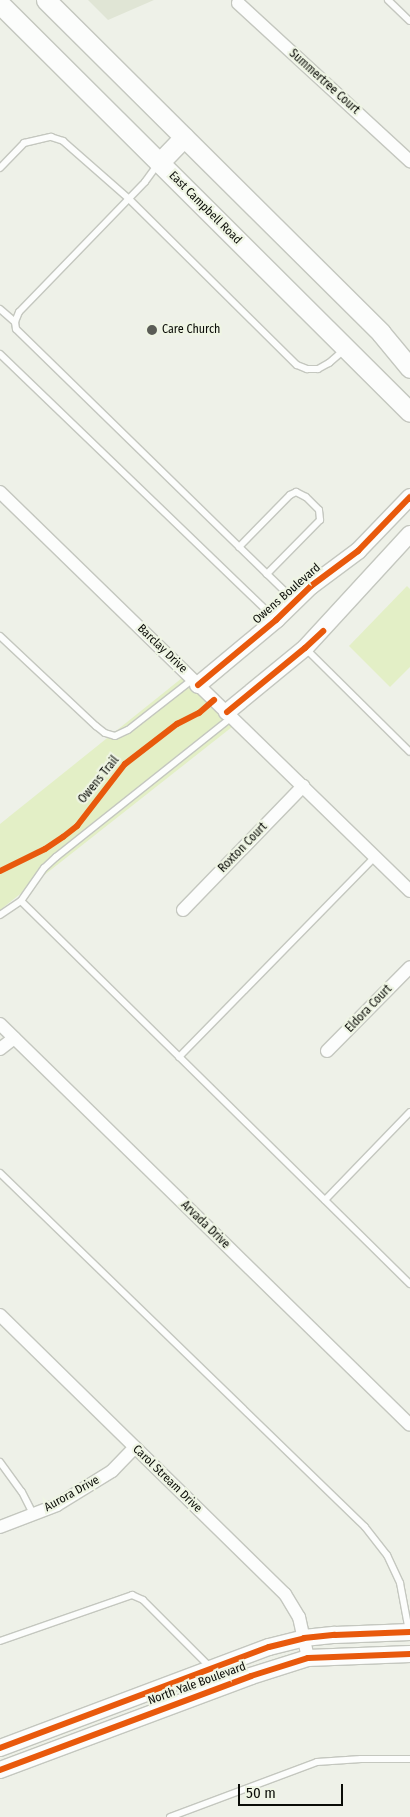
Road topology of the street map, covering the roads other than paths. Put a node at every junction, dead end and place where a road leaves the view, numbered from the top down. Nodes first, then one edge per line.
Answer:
1 (46, 0) edge
2 (388, 0) edge
3 (238, 3) dead end
4 (6, 8) edge
5 (410, 21) edge
6 (184, 137) junction
7 (410, 160) edge
8 (159, 163) junction
9 (0, 168) edge
10 (129, 199) junction
11 (0, 309) edge
12 (15, 322) junction
13 (346, 347) junction
14 (0, 354) edge
15 (410, 368) edge
16 (410, 412) edge
17 (0, 492) edge
18 (410, 497) edge
19 (410, 534) edge
20 (240, 547) junction
21 (267, 574) junction
22 (295, 602) junction
23 (276, 620) junction
24 (0, 636) edge
25 (306, 648) junction
26 (196, 682) junction
27 (229, 715) junction
28 (410, 752) edge
29 (303, 786) junction
30 (375, 857) junction
31 (410, 891) edge
32 (21, 901) junction
33 (183, 910) dead end
34 (0, 915) edge
35 (410, 966) edge
36 (0, 1024) edge
37 (14, 1038) junction
38 (0, 1049) edge
39 (328, 1051) dead end
40 (179, 1057) junction
41 (410, 1112) edge
42 (0, 1173) edge
43 (324, 1200) junction
44 (410, 1284) edge
45 (0, 1315) edge
46 (410, 1425) edge
47 (135, 1447) junction
48 (0, 1462) edge
49 (33, 1514) junction
50 (0, 1527) edge
51 (410, 1632) edge
52 (304, 1638) junction
53 (0, 1642) edge
54 (410, 1654) edge
55 (308, 1658) junction
56 (211, 1668) junction
57 (0, 1748) edge
58 (410, 1759) edge
59 (0, 1770) edge
60 (170, 1817) edge

1 - 6 main road
2 - 5 lane
3 - 7 street, Summertree Court
4 - 8 main road, East Campbell Road
6 - 8 main road
6 - 15 main road
8 - 10 lane
8 - 13 main road, East Campbell Road
9 - 10 lane
10 - 12 lane
10 - 13 lane
11 - 12 lane
12 - 20 lane
13 - 16 main road, East Campbell Road
14 - 23 lane
17 - 26 street, Barclay Drive
18 - 22 street, Owens Boulevard
19 - 25 street
20 - 21 lane
20 - 21 lane
21 - 22 lane
22 - 23 street, Owens Boulevard
23 - 26 street, Owens Boulevard
24 - 26 lane
25 - 27 street
25 - 28 lane
26 - 27 street, Barclay Drive
27 - 29 street, Barclay Drive
27 - 32 lane
29 - 30 street, Barclay Drive
29 - 33 street, Roxton Court
30 - 31 street, Barclay Drive
30 - 40 lane
32 - 34 lane
32 - 40 lane
35 - 39 street, Eldora Court
36 - 37 street, Arvada Drive
37 - 38 street
37 - 46 street, Arvada Drive
40 - 43 lane
41 - 43 lane
42 - 51 lane
43 - 44 lane
45 - 47 street, Carol Stream Drive
47 - 49 street, Aurora Drive
47 - 52 street, Carol Stream Drive
48 - 49 lane
49 - 50 street, Aurora Drive
51 - 52 street, North Yale Boulevard
52 - 55 street, Carol Stream Drive
52 - 56 street, North Yale Boulevard
53 - 56 lane
54 - 55 street, North Yale Boulevard
55 - 59 street, North Yale Boulevard
56 - 57 street, North Yale Boulevard
58 - 60 lane

